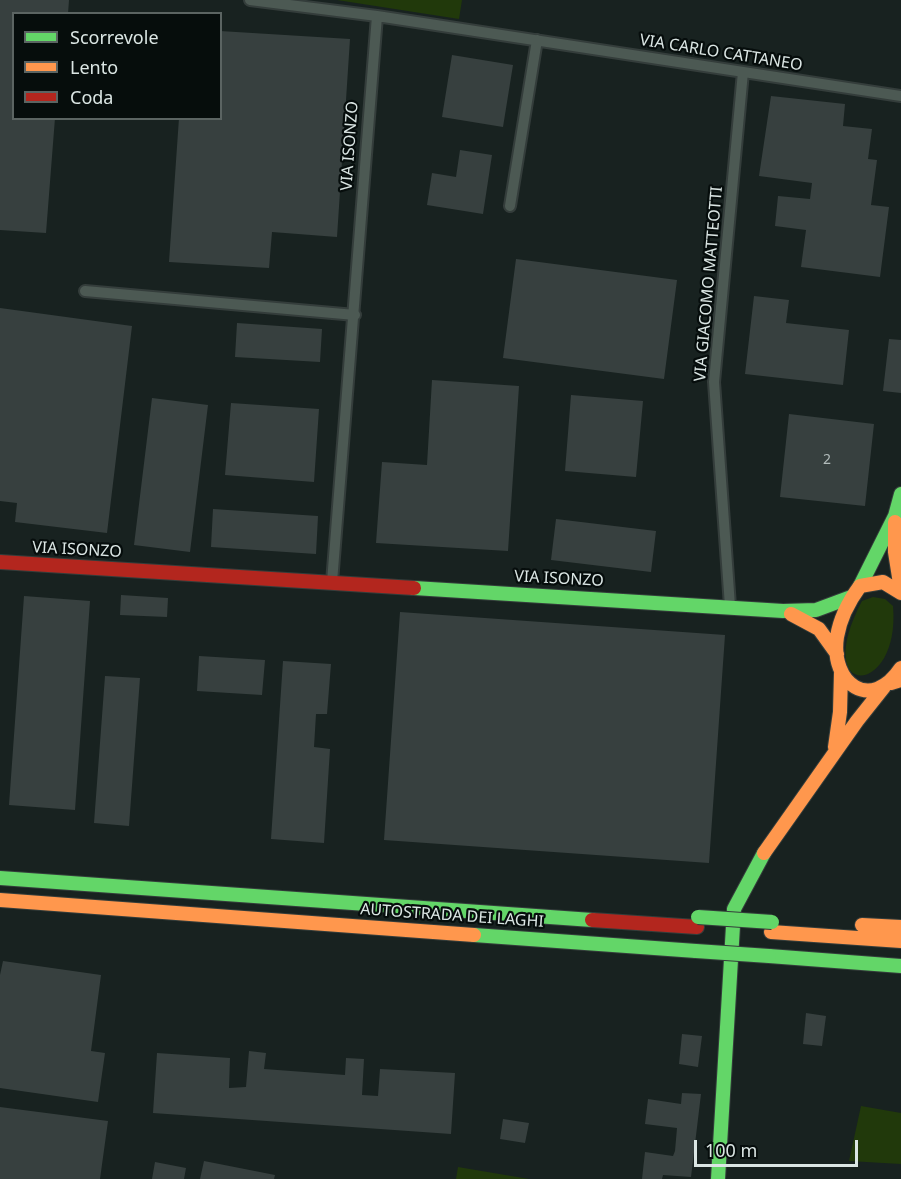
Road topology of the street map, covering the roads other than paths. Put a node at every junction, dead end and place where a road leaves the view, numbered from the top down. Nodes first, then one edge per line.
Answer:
1 (250, 0) edge
2 (377, 16) junction
3 (537, 40) junction
4 (743, 72) junction
5 (901, 96) edge
6 (510, 206) dead end
7 (85, 291) dead end
8 (355, 315) junction
9 (901, 494) edge
10 (895, 516) junction
11 (0, 562) edge
12 (332, 582) junction
13 (860, 586) junction
14 (901, 592) edge
15 (851, 597) junction
16 (730, 606) junction
17 (783, 611) junction
18 (837, 655) junction
19 (901, 668) edge
20 (841, 673) junction
21 (892, 683) edge
22 (834, 752) junction
23 (0, 879) edge
24 (0, 900) edge
25 (772, 927) junction
26 (901, 927) edge
27 (901, 941) edge
28 (901, 968) edge
29 (718, 1179) edge

1 - 2 street, VIA CARLO CATTANEO
2 - 3 street, VIA CARLO CATTANEO
2 - 8 street, VIA ISONZO
3 - 4 street, VIA CARLO CATTANEO
3 - 6 street
4 - 5 street, VIA CARLO CATTANEO
4 - 16 street, VIA GIACOMO MATTEOTTI
7 - 8 street
8 - 12 street, VIA ISONZO
9 - 10 main road
10 - 13 main road
10 - 14 main road
11 - 12 main road, VIA ISONZO
12 - 16 main road, VIA ISONZO
13 - 14 main road
13 - 15 main road
15 - 17 main road, VIA ISONZO
15 - 18 main road
16 - 17 main road, VIA ISONZO
17 - 18 main road, VIA ISONZO
18 - 20 main road
19 - 21 main road
20 - 21 main road
20 - 22 main road
21 - 22 main road
22 - 29 main road
23 - 25 main road, AUTOSTRADA DEI LAGHI
24 - 28 main road, AUTOSTRADA DEI LAGHI, bridge
25 - 26 main road
25 - 27 main road, AUTOSTRADA DEI LAGHI

